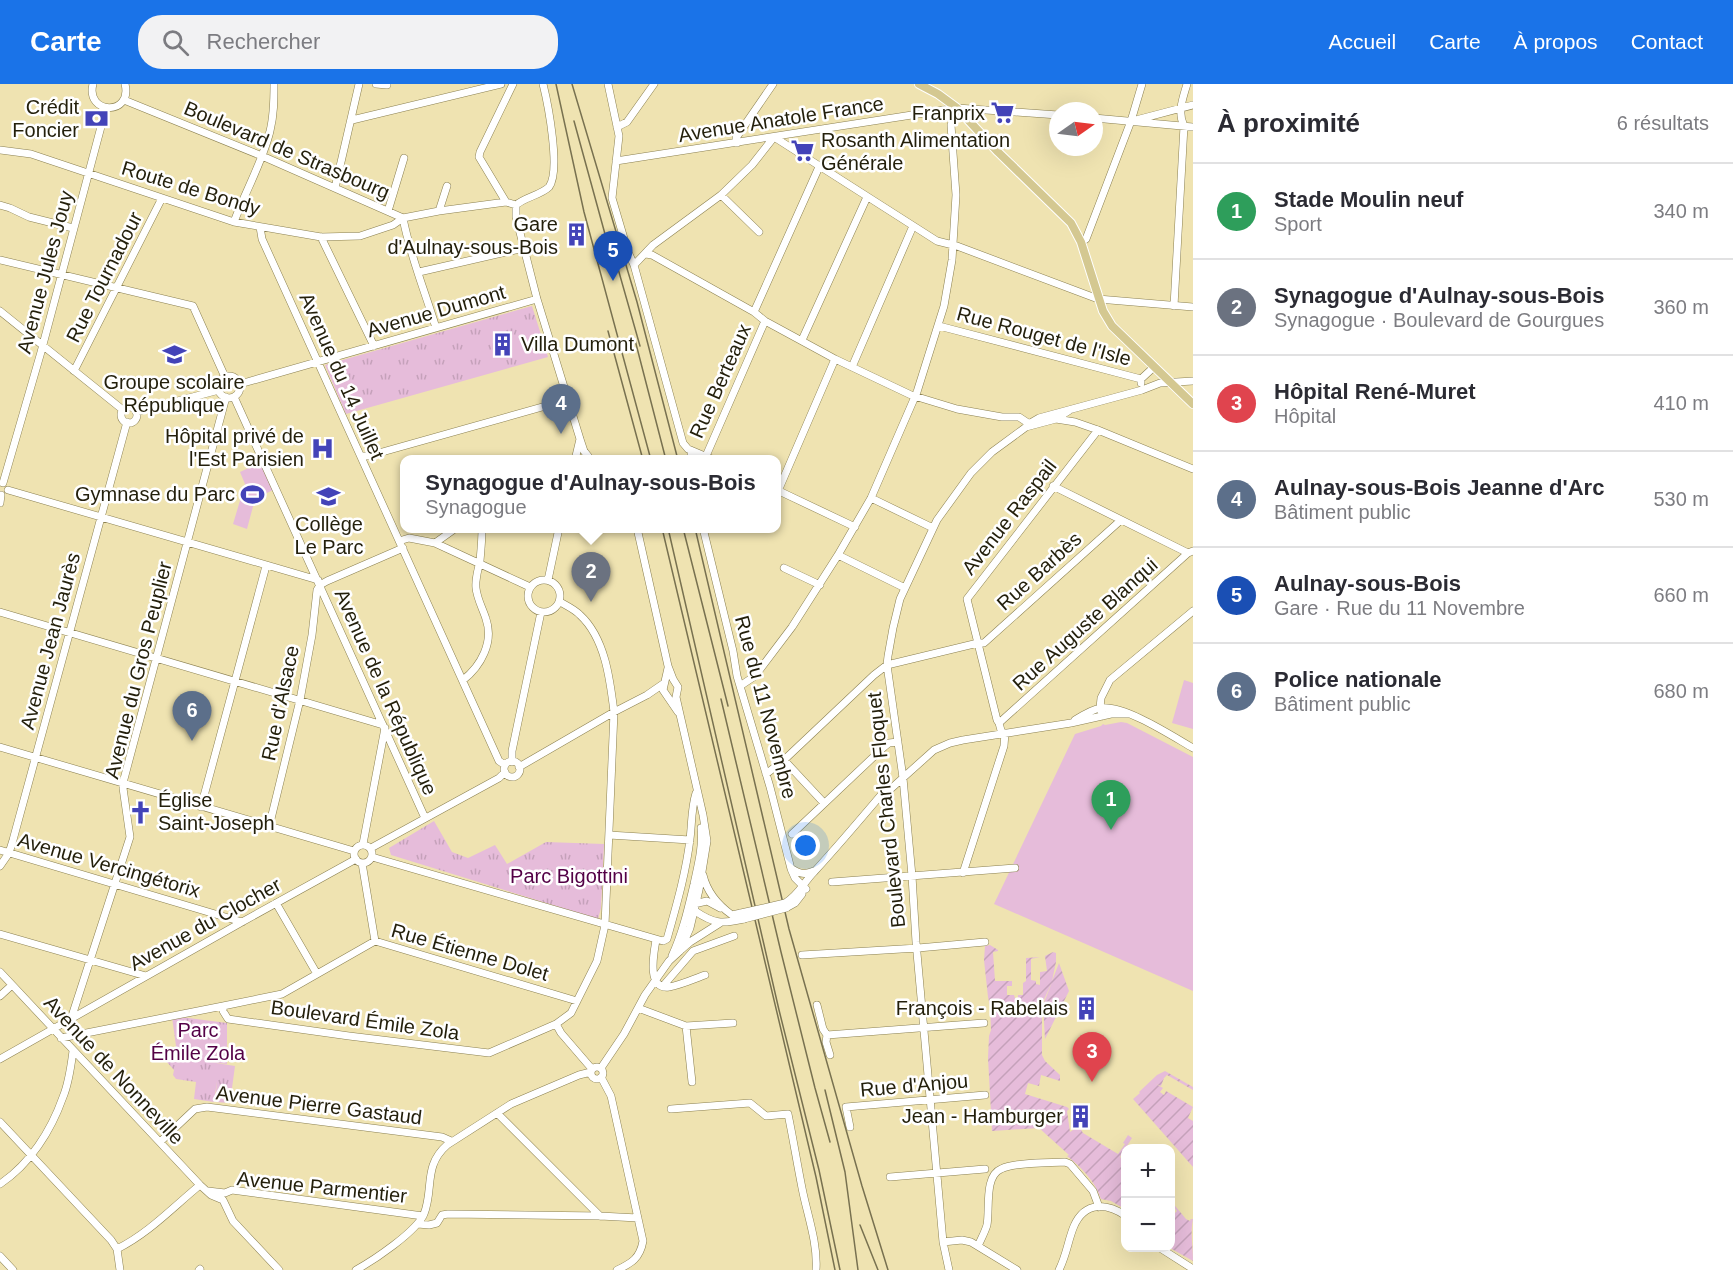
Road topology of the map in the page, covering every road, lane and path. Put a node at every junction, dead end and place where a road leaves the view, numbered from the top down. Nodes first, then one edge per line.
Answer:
1 (93, 84) edge
2 (274, 84) edge
3 (360, 84) edge
4 (376, 84) edge
5 (501, 84) edge
6 (513, 84) edge
7 (543, 84) edge
8 (608, 84) edge
9 (654, 84) edge
10 (773, 84) edge
11 (919, 84) edge
12 (1143, 84) edge
13 (1187, 84) edge
14 (128, 85) edge
15 (387, 85) edge
16 (124, 100) junction
17 (1193, 105) edge
18 (106, 108) junction
19 (957, 108) junction
20 (1181, 108) junction
21 (1049, 114) edge
22 (1103, 119) edge
23 (352, 120) junction
24 (1131, 121) junction
25 (1184, 126) junction
26 (617, 127) junction
27 (1193, 127) edge
28 (774, 137) junction
29 (737, 143) junction
30 (0, 150) edge
31 (262, 156) junction
32 (404, 158) dead end
33 (616, 161) junction
34 (819, 167) junction
35 (88, 174) junction
36 (447, 186) dead end
37 (335, 188) junction
38 (721, 195) junction
39 (867, 197) junction
40 (162, 198) junction
41 (506, 202) junction
42 (516, 205) junction
43 (0, 206) edge
44 (388, 211) junction
45 (439, 211) junction
46 (403, 218) junction
47 (234, 222) junction
48 (913, 226) junction
49 (260, 227) junction
50 (73, 228) junction
51 (759, 232) dead end
52 (321, 237) junction
53 (1081, 242) junction
54 (954, 246) junction
55 (524, 248) junction
56 (646, 254) junction
57 (0, 260) edge
58 (634, 265) junction
59 (418, 272) junction
60 (61, 275) junction
61 (116, 288) junction
62 (1098, 299) junction
63 (537, 300) junction
64 (1174, 306) junction
65 (1193, 307) edge
66 (0, 311) edge
67 (754, 312) junction
68 (765, 321) junction
69 (939, 326) junction
70 (436, 328) junction
71 (802, 340) junction
72 (42, 346) junction
73 (374, 346) junction
74 (835, 359) junction
75 (318, 363) junction
76 (852, 367) junction
77 (1154, 367) junction
78 (74, 371) junction
79 (225, 377) junction
80 (1141, 379) junction
81 (1193, 381) edge
82 (1170, 382) junction
83 (240, 384) junction
84 (219, 390) junction
85 (1142, 390) junction
86 (230, 397) junction
87 (915, 397) junction
88 (567, 400) junction
89 (1193, 404) edge
90 (123, 410) junction
91 (1070, 410) junction
92 (136, 412) junction
93 (1056, 419) junction
94 (1071, 421) junction
95 (127, 422) junction
96 (1027, 425) junction
97 (1098, 430) junction
98 (580, 439) junction
99 (692, 451) junction
100 (576, 455) edge
101 (588, 455) edge
102 (691, 455) edge
103 (703, 455) edge
104 (706, 455) edge
105 (361, 456) junction
106 (1193, 469) edge
107 (1, 483) edge
108 (781, 483) edge
109 (1053, 486) junction
110 (8, 490) junction
111 (781, 491) edge
112 (0, 498) edge
113 (871, 498) junction
114 (101, 518) junction
115 (1121, 520) junction
116 (855, 527) junction
117 (933, 528) junction
118 (449, 533) edge
119 (482, 533) edge
120 (558, 533) edge
121 (638, 533) edge
122 (704, 533) edge
123 (187, 543) junction
124 (435, 543) junction
125 (401, 545) junction
126 (1190, 552) edge
127 (838, 555) junction
128 (479, 564) junction
129 (266, 566) junction
130 (784, 568) dead end
131 (548, 580) junction
132 (319, 583) junction
133 (820, 585) junction
134 (531, 587) junction
135 (905, 588) junction
136 (560, 602) junction
137 (1193, 611) edge
138 (0, 612) edge
139 (541, 612) junction
140 (69, 632) junction
141 (978, 643) junction
142 (157, 658) junction
143 (888, 665) junction
144 (463, 680) junction
145 (235, 681) junction
146 (667, 681) junction
147 (740, 686) junction
148 (647, 696) junction
149 (670, 697) junction
150 (300, 700) junction
151 (1100, 708) junction
152 (614, 712) junction
153 (1129, 714) junction
154 (1103, 716) junction
155 (999, 723) junction
156 (1071, 723) junction
157 (384, 727) junction
158 (1004, 734) junction
159 (898, 742) junction
160 (0, 747) edge
161 (1193, 748) edge
162 (35, 758) junction
163 (784, 760) junction
164 (507, 766) junction
165 (519, 768) junction
166 (766, 774) junction
167 (903, 778) junction
168 (123, 783) junction
169 (697, 793) junction
170 (887, 793) junction
171 (904, 802) junction
172 (824, 803) junction
173 (201, 807) junction
174 (425, 818) junction
175 (269, 827) junction
176 (792, 834) dead end
177 (609, 835) junction
178 (690, 840) junction
179 (367, 846) junction
180 (0, 850) edge
181 (354, 851) junction
182 (9, 853) junction
183 (372, 857) junction
184 (359, 861) junction
185 (0, 866) edge
186 (1015, 868) dead end
187 (791, 869) junction
188 (814, 871) junction
189 (703, 873) junction
190 (963, 873) junction
191 (912, 876) junction
192 (832, 882) dead end
193 (116, 884) junction
194 (804, 887) junction
195 (276, 903) junction
196 (693, 905) junction
197 (732, 915) junction
198 (743, 916) junction
199 (242, 921) junction
200 (720, 923) junction
201 (605, 925) junction
202 (0, 934) edge
203 (734, 936) dead end
204 (656, 940) junction
205 (375, 941) junction
206 (985, 942) dead end
207 (918, 948) junction
208 (680, 951) junction
209 (802, 955) dead end
210 (91, 960) junction
211 (669, 961) junction
212 (0, 972) edge
213 (317, 974) junction
214 (705, 975) dead end
215 (146, 976) junction
216 (655, 980) junction
217 (12, 985) junction
218 (663, 986) junction
219 (0, 996) edge
220 (577, 1001) junction
221 (817, 1005) dead end
222 (223, 1006) junction
223 (638, 1008) junction
224 (70, 1019) junction
225 (733, 1023) dead end
226 (984, 1023) dead end
227 (556, 1024) junction
228 (686, 1026) junction
229 (924, 1027) junction
230 (53, 1029) junction
231 (827, 1035) junction
232 (61, 1038) junction
233 (73, 1051) junction
234 (830, 1055) dead end
235 (0, 1059) edge
236 (601, 1068) junction
237 (592, 1071) junction
238 (602, 1077) junction
239 (692, 1082) dead end
240 (985, 1095) dead end
241 (932, 1100) junction
242 (671, 1109) dead end
243 (497, 1113) junction
244 (0, 1122) edge
245 (850, 1127) dead end
246 (451, 1141) junction
247 (160, 1142) junction
248 (31, 1156) junction
249 (986, 1168) dead end
250 (938, 1173) junction
251 (890, 1177) dead end
252 (0, 1184) edge
253 (203, 1187) junction
254 (224, 1196) junction
255 (1099, 1207) junction
256 (1121, 1213) edge
257 (423, 1216) junction
258 (600, 1216) junction
259 (638, 1218) junction
260 (418, 1224) junction
261 (943, 1239) junction
262 (978, 1246) junction
263 (117, 1249) junction
264 (1166, 1252) edge
265 (0, 1256) edge
266 (369, 1262) junction
267 (1193, 1269) edge
268 (13, 1270) edge
269 (120, 1270) edge
270 (279, 1270) edge
271 (356, 1270) edge
272 (368, 1270) edge
273 (617, 1270) edge
274 (816, 1270) edge
275 (948, 1270) edge
276 (1017, 1270) edge
277 (1059, 1270) edge

1 - 18 street
2 - 31 street
3 - 23 street
4 - 15 street
5 - 23 street
6 - 41 street
7 - 42 street
8 - 26 street
9 - 26 street
10 - 29 street
11 - 19 main road
12 - 24 street
13 - 20 street
14 - 16 street
16 - 18 street
16 - 31 street, Boulevard de Strasbourg
17 - 20 street
18 - 35 street, Avenue Jules Jouy
19 - 21 street, Avenue Anatole France
19 - 28 street, Avenue Anatole France
19 - 53 main road
19 - 54 street
20 - 24 street
20 - 25 street
22 - 24 street
23 - 37 street
24 - 25 street
24 - 53 street
25 - 27 street
25 - 64 street
26 - 33 street
28 - 29 street, Avenue Anatole France
28 - 34 street
28 - 38 street
29 - 33 street, Avenue Anatole France
30 - 35 street, Route de Bondy
31 - 37 street, Boulevard de Strasbourg
31 - 47 street
32 - 44 street
33 - 58 street
34 - 39 street
34 - 67 street
35 - 40 street, Route de Bondy
35 - 50 street, Avenue Jules Jouy
36 - 45 street
37 - 44 street, Boulevard de Strasbourg
38 - 51 street
38 - 56 street
39 - 48 street
39 - 71 street
40 - 47 street, Route de Bondy
40 - 61 street, Rue Tournadour
41 - 42 street, Route de Bondy
41 - 45 street, Route de Bondy
42 - 55 street
43 - 50 street
44 - 46 street, Boulevard de Strasbourg
45 - 46 street, Route de Bondy
46 - 52 street, Route de Bondy
46 - 59 street
47 - 49 street, Route de Bondy
48 - 54 street
48 - 76 street
49 - 52 street, Route de Bondy
49 - 75 street, Avenue du 14 Juillet
50 - 60 street, Avenue Jules Jouy
52 - 73 street
53 - 62 main road
54 - 62 street
54 - 69 street
55 - 59 street
55 - 63 street
56 - 58 street
56 - 67 street
57 - 60 street
58 - 99 street
59 - 70 street
60 - 61 street
60 - 72 street, Avenue Jules Jouy
61 - 78 street, Rue Tournadour
61 - 79 street
62 - 64 street
62 - 77 main road
63 - 70 street, Avenue Dumont
63 - 88 street
64 - 65 street
66 - 72 street
67 - 68 street
68 - 71 street
68 - 104 street, Rue Berteaux
69 - 80 street, Rue Rouget de l'Isle
69 - 87 street
70 - 73 street, Avenue Dumont
71 - 74 street
72 - 78 street
72 - 107 street, Avenue Jules Jouy
73 - 75 street, Avenue Dumont
74 - 76 street
74 - 108 street
75 - 83 street, Avenue Dumont
75 - 105 street, Avenue du 14 Juillet
76 - 87 street
77 - 80 street
77 - 82 main road
78 - 90 street
79 - 83 street
79 - 84 street
80 - 85 street
81 - 82 street, Boulevard Charles Floquet
82 - 85 street, Boulevard Charles Floquet
82 - 89 main road
83 - 86 street
84 - 86 street
84 - 92 street
85 - 91 street, Boulevard Charles Floquet
86 - 123 street, Avenue du Gros Peuplier
86 - 132 street, Avenue de la République
87 - 96 street
87 - 113 street
88 - 98 street
88 - 105 street
90 - 92 street
90 - 95 street
91 - 93 street, Boulevard Charles Floquet
91 - 94 street
91 - 96 street, Boulevard Charles Floquet
92 - 95 street
93 - 94 street
93 - 96 street, Boulevard Charles Floquet
94 - 97 street
95 - 114 street, Avenue Jean Jaurès
96 - 117 street, Boulevard Charles Floquet
97 - 106 street
97 - 109 street, Avenue Raspail
98 - 100 street
98 - 101 street
99 - 102 street
99 - 103 street
105 - 125 street, Avenue du 14 Juillet
107 - 110 street
109 - 115 street
109 - 141 street, Avenue Raspail
110 - 112 street
110 - 114 street
111 - 116 street
113 - 116 street
113 - 117 street
114 - 123 street
114 - 140 street, Avenue Jean Jaurès
115 - 126 street
115 - 141 street, Rue Barbès
116 - 127 street
117 - 135 street, Boulevard Charles Floquet
118 - 124 street
119 - 128 street
120 - 131 street
121 - 146 street
122 - 147 street, Rue du 11 Novembre
123 - 129 street
123 - 142 street, Avenue du Gros Peuplier
124 - 125 street
124 - 128 street
125 - 132 street
125 - 144 street, Avenue du 14 Juillet
126 - 155 street, Rue Auguste Blanqui
127 - 133 street
127 - 135 street
128 - 134 street
128 - 144 street
129 - 132 street
129 - 145 street
130 - 133 street
131 - 134 street
131 - 136 street
132 - 150 street, Rue d'Alsace
132 - 157 street, Avenue de la République
133 - 147 street
134 - 139 street
135 - 143 street, Boulevard Charles Floquet
136 - 139 street
136 - 152 street, Boulevard Émile Zola
137 - 151 street
138 - 140 street
139 - 164 street
140 - 142 street
140 - 162 street, Avenue Jean Jaurès
141 - 143 street
141 - 155 street, Avenue Raspail
142 - 145 street
142 - 168 street, Avenue du Gros Peuplier
143 - 159 street, Boulevard Charles Floquet
143 - 163 street
144 - 164 street, Avenue du 14 Juillet
145 - 150 street
145 - 173 street
146 - 148 street
146 - 149 street
146 - 149 street
147 - 166 street, Rue du 11 Novembre
148 - 149 street
148 - 152 street
149 - 169 street
150 - 157 street
150 - 175 street, Rue d'Alsace
151 - 153 street
151 - 154 street
151 - 156 street
152 - 165 street
152 - 177 street, Boulevard Émile Zola
153 - 154 street
153 - 161 street
154 - 156 street
155 - 158 street, Avenue Raspail
156 - 158 street
157 - 174 street, Avenue de la République
157 - 179 street
158 - 167 street
158 - 190 street
159 - 167 street, Boulevard Charles Floquet
159 - 172 street
160 - 162 street
162 - 168 street
162 - 182 street, Avenue Jean Jaurès
163 - 166 street
163 - 172 street
164 - 165 street, Avenue du 14 Juillet
164 - 165 street
164 - 174 street
166 - 187 street, Rue du 11 Novembre
167 - 170 street
167 - 171 street, Boulevard Charles Floquet
168 - 173 street
168 - 193 street, Avenue du Gros Peuplier
169 - 178 street
169 - 189 street
169 - 196 street
170 - 171 street
170 - 188 street
170 - 194 street
171 - 191 street, Boulevard Charles Floquet
172 - 176 street
173 - 175 street
174 - 179 street
175 - 181 street
177 - 178 street
177 - 201 street, Boulevard Émile Zola
178 - 204 street
179 - 181 street
179 - 183 street
180 - 182 street, Avenue Vercingétorix
181 - 184 street
182 - 185 street, Avenue Jean Jaurès
182 - 193 street, Avenue Vercingétorix
183 - 184 street
183 - 201 street
184 - 195 street, Avenue du Clocher
184 - 205 street
186 - 190 street
187 - 188 street
187 - 194 street, Rue du 11 Novembre
188 - 194 street
189 - 196 street
189 - 197 street
190 - 191 street
191 - 192 street
191 - 207 street, Boulevard Charles Floquet
193 - 199 street, Avenue Vercingétorix
193 - 210 street, Avenue du Gros Peuplier
194 - 198 street, bridge
195 - 199 street, Avenue du Clocher
195 - 213 street
196 - 197 street
196 - 200 street
196 - 208 street
196 - 211 street
197 - 198 street
198 - 200 street
199 - 215 street, Avenue du Clocher
200 - 208 street
201 - 204 street
201 - 220 street, Boulevard Émile Zola
202 - 210 street
203 - 218 street
204 - 216 street
205 - 213 street, Rue Étienne Dolet
205 - 220 street, Rue Étienne Dolet
206 - 207 street
207 - 209 street
207 - 229 street, Boulevard Charles Floquet
208 - 211 street
210 - 215 street
210 - 224 street, Avenue du Gros Peuplier
211 - 216 street
212 - 217 street, Avenue de Nonneville
213 - 222 street, Rue Étienne Dolet
214 - 218 street
215 - 224 street, Avenue du Clocher
216 - 218 street
216 - 223 street
217 - 219 street
217 - 230 street, Avenue de Nonneville
220 - 227 street, Boulevard Émile Zola
221 - 231 street
222 - 227 street, Boulevard Émile Zola
222 - 232 street
223 - 228 street
223 - 236 street
224 - 230 street, Avenue du Clocher
225 - 228 street
226 - 229 street
227 - 237 street
228 - 239 street
229 - 231 street
229 - 241 street, Boulevard Charles Floquet
230 - 232 street, Avenue de Nonneville
230 - 235 street, Avenue du Clocher
231 - 234 street
232 - 233 street, Avenue de Nonneville
233 - 247 street, Avenue de Nonneville
233 - 248 street
236 - 237 street
236 - 238 street
237 - 238 street
237 - 243 street
238 - 259 street
240 - 241 street, Rue d'Anjou
241 - 245 street, Rue d'Anjou
241 - 250 street, Boulevard Charles Floquet
242 - 274 street
243 - 246 street
243 - 258 street
244 - 248 street
246 - 247 street, Avenue Pierre Gastaud
246 - 257 street
247 - 253 street, Avenue de Nonneville
248 - 252 street
248 - 263 street
249 - 250 street
250 - 251 street
250 - 261 street, Boulevard Charles Floquet
253 - 254 street, Avenue de Nonneville
253 - 263 street
254 - 257 street, Avenue Parmentier
254 - 270 street, Avenue de Nonneville
255 - 256 street
255 - 262 street
255 - 277 street
257 - 260 street
258 - 259 street
258 - 260 street
259 - 273 street
260 - 266 street
261 - 262 street
261 - 275 street, Boulevard Charles Floquet
262 - 276 street
263 - 269 street
264 - 267 street
265 - 268 street
266 - 271 street
266 - 272 street

